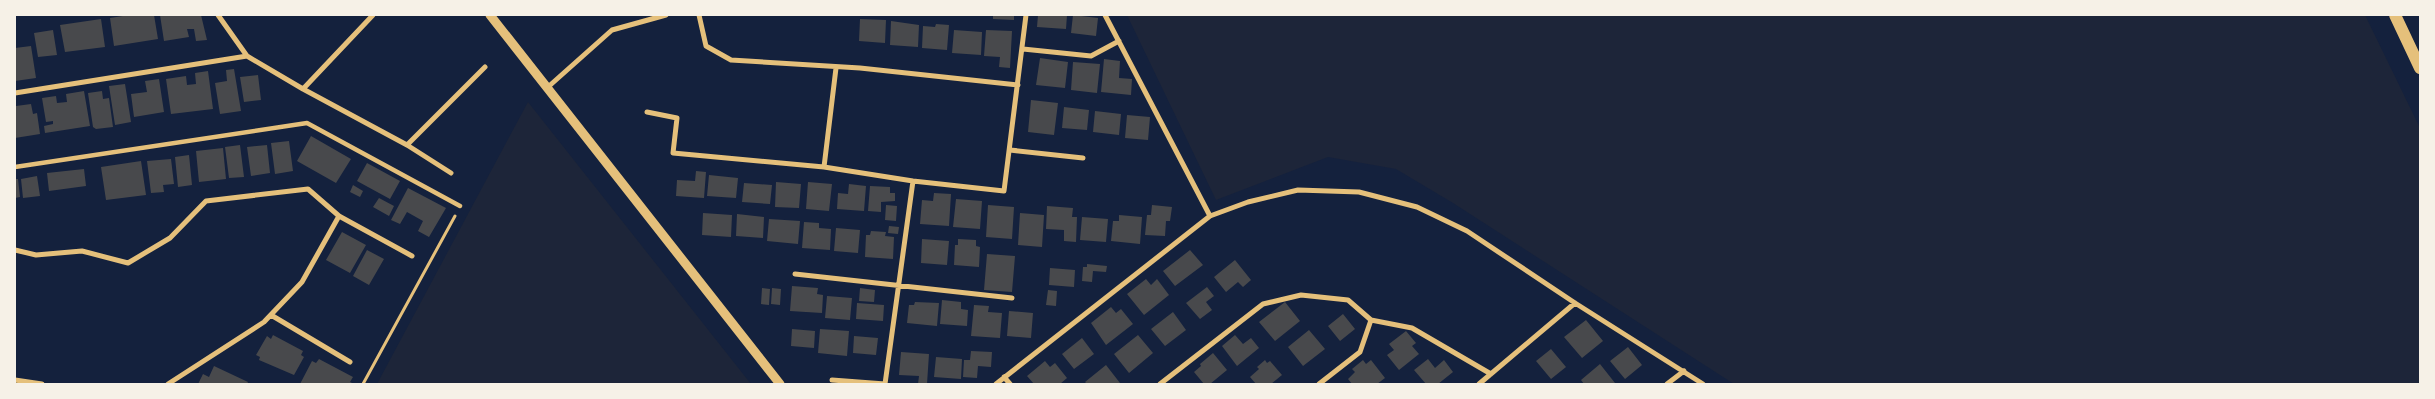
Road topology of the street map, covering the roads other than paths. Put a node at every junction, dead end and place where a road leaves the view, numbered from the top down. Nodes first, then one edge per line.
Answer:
1 (218, 15) edge
2 (490, 15) edge
3 (666, 15) edge
4 (699, 15) edge
5 (1026, 15) edge
6 (1105, 15) edge
7 (2396, 15) edge
8 (371, 16) edge
9 (1119, 41) junction
10 (1023, 49) junction
11 (247, 56) junction
12 (485, 67) dead end
13 (836, 68) junction
14 (2420, 68) edge
15 (1018, 86) junction
16 (548, 87) junction
17 (303, 90) junction
18 (15, 93) edge
19 (647, 112) dead end
20 (407, 145) junction
21 (1010, 150) junction
22 (1083, 158) dead end
23 (15, 167) edge
24 (824, 167) junction
25 (452, 173) dead end
26 (913, 181) junction
27 (460, 206) road end
28 (340, 216) junction
29 (1210, 216) junction
30 (15, 250) edge
31 (412, 256) dead end
32 (795, 274) dead end
33 (898, 286) junction
34 (1012, 298) dead end
35 (1575, 303) junction
36 (271, 315) junction
37 (1371, 320) junction
38 (350, 362) dead end
39 (1684, 371) junction
40 (1491, 374) junction
41 (1004, 377) junction
42 (15, 380) edge
43 (832, 380) dead end
44 (42, 384) edge
45 (168, 384) edge
46 (780, 384) edge
47 (885, 384) edge
48 (996, 384) edge
49 (1010, 384) edge
50 (1160, 384) edge
51 (1319, 384) edge
52 (1479, 384) edge
53 (1667, 384) edge
54 (1703, 384) edge

1 - 11 street
2 - 16 street
3 - 16 street
4 - 13 street
5 - 10 street
6 - 9 street
7 - 14 main road
8 - 17 street
9 - 10 street
9 - 29 street
10 - 15 street
11 - 17 street
11 - 18 street
12 - 20 street
13 - 15 street
13 - 24 street
15 - 21 street
16 - 46 street
17 - 20 street
19 - 24 street
20 - 25 street
21 - 22 street
21 - 26 street
23 - 27 street
24 - 26 street
26 - 33 street
28 - 30 street
28 - 31 street
28 - 36 street
29 - 35 street
29 - 41 street
32 - 33 street
33 - 34 street
33 - 47 street
35 - 39 street
35 - 40 street
36 - 38 street
36 - 45 street
37 - 40 street
37 - 50 street
37 - 51 street
39 - 53 street
39 - 54 street
40 - 52 street
41 - 48 street
41 - 49 street
42 - 44 street
43 - 47 street

